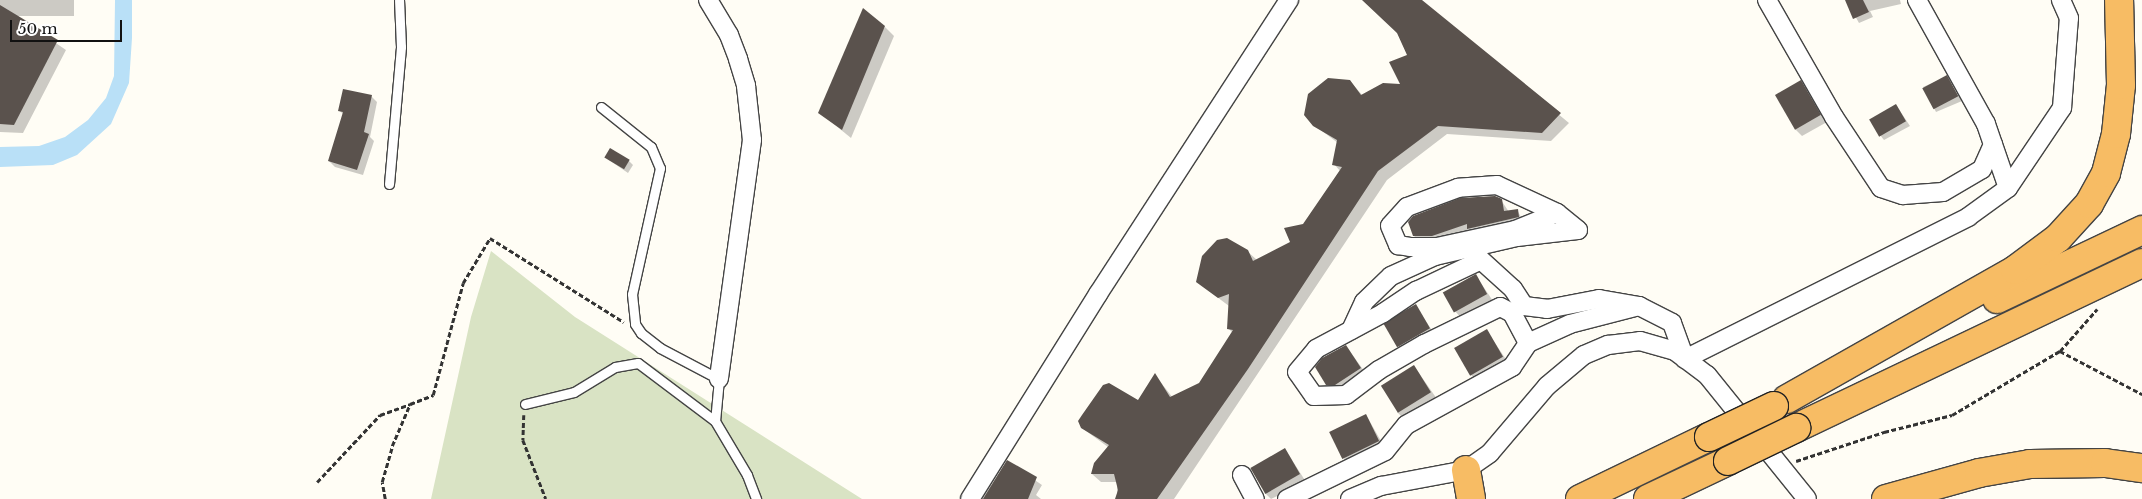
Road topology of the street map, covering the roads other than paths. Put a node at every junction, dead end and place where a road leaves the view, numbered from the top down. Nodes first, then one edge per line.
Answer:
1 (399, 0) edge
2 (708, 0) edge
3 (1289, 0) edge
4 (1767, 0) edge
5 (1917, 0) edge
6 (2061, 0) edge
7 (2119, 0) edge
8 (601, 107) dead end
9 (1993, 144) junction
10 (389, 184) dead end
11 (2008, 188) junction
12 (1557, 213) junction
13 (2142, 230) edge
14 (2142, 263) edge
15 (1639, 306) junction
16 (1351, 330) junction
17 (1528, 343) junction
18 (1685, 359) junction
19 (719, 379) junction
20 (1780, 402) junction
21 (525, 404) road end
22 (715, 421) junction
23 (2142, 468) edge
24 (1466, 470) junction
25 (1242, 475) dead end
26 (756, 499) edge
27 (970, 499) edge
28 (1254, 499) edge
29 (1287, 499) edge
30 (1350, 499) edge
31 (1471, 499) edge
32 (1580, 499) edge
33 (1648, 499) edge
34 (1807, 499) edge
35 (1886, 499) edge

1 - 10 lane
2 - 19 street
3 - 27 street
4 - 9 street
5 - 9 street
6 - 11 street
7 - 20 highway
8 - 19 lane
9 - 11 street
11 - 18 street
12 - 12 street
12 - 16 street
13 - 20 highway
14 - 33 highway, bridge
15 - 16 street
15 - 17 street
15 - 18 street
16 - 17 street
17 - 29 street
18 - 24 street
18 - 34 street
19 - 22 lane
20 - 32 highway, bridge
21 - 22 lane
22 - 26 lane
23 - 35 highway
24 - 30 street
24 - 31 highway
25 - 28 street

